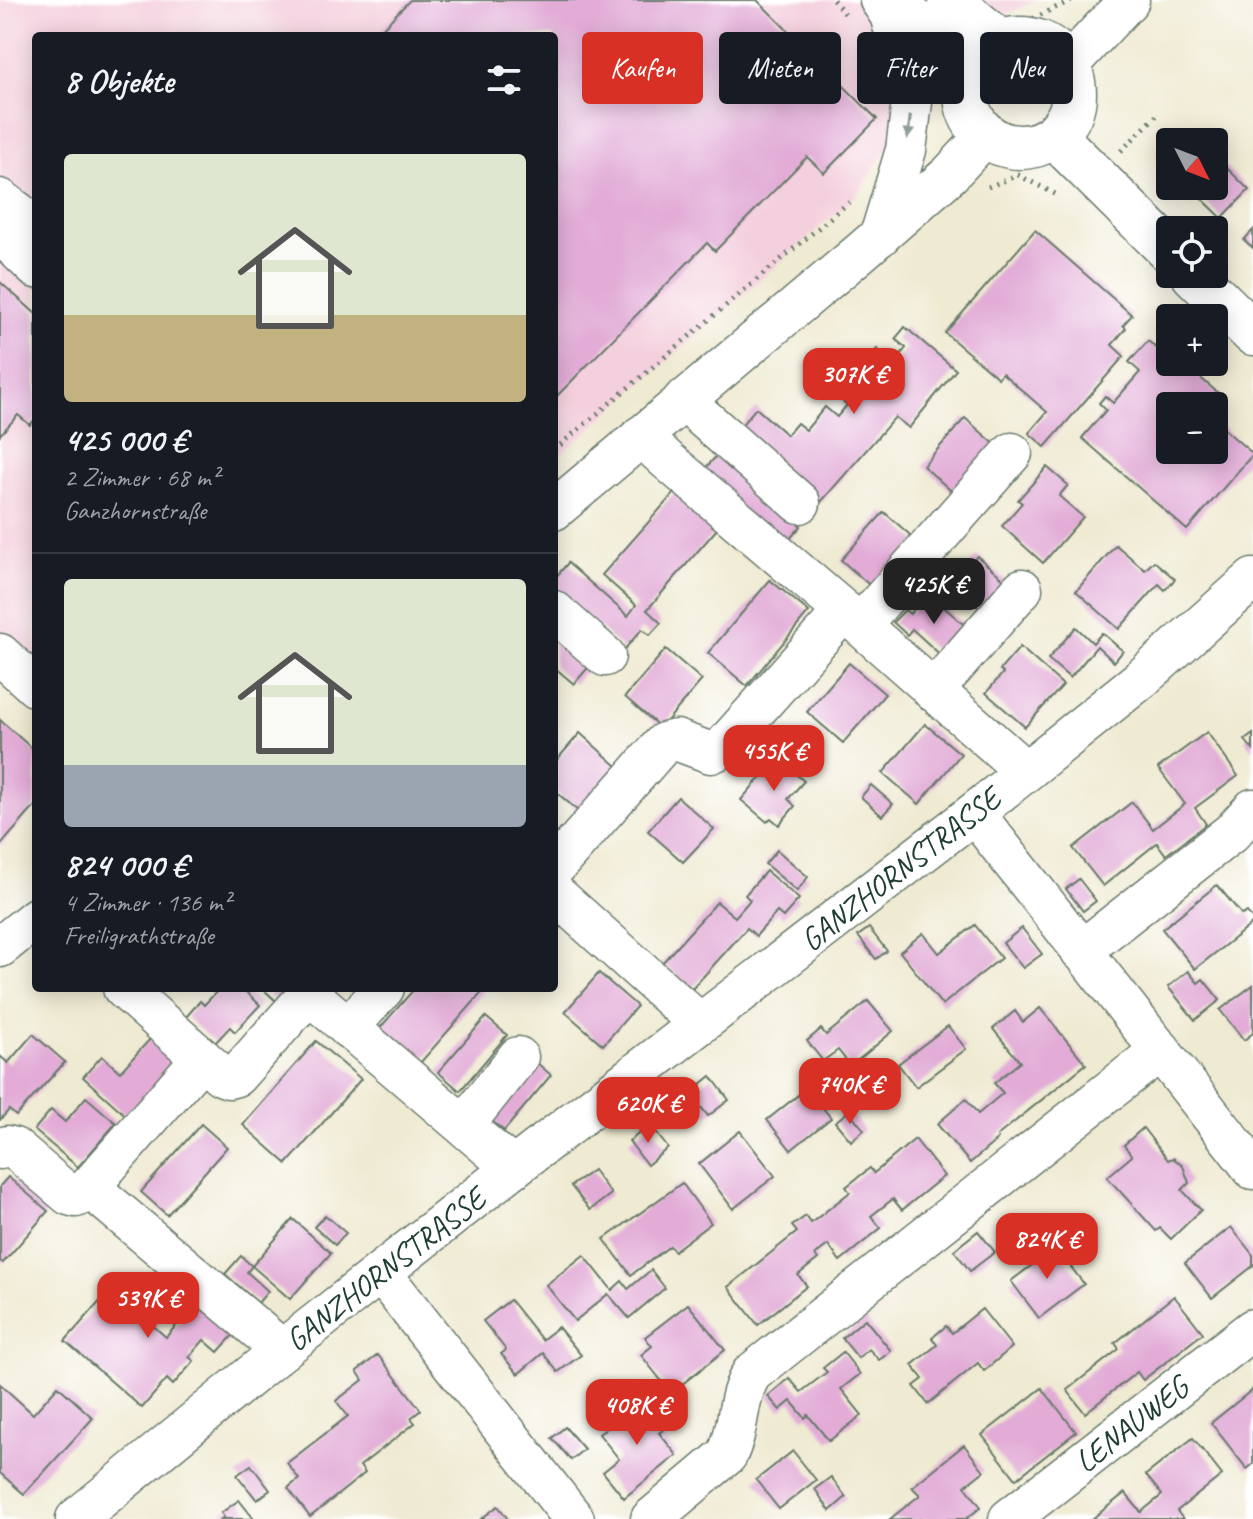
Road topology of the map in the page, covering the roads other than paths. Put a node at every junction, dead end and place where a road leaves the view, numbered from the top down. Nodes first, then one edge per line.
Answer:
1 (880, 0) edge
2 (892, 0) edge
3 (1129, 0) edge
4 (957, 3) edge
5 (989, 32) edge
6 (980, 57) edge
7 (1073, 60) edge
8 (968, 78) junction
9 (1073, 78) edge
10 (986, 135) junction
11 (1054, 136) junction
12 (0, 199) edge
13 (32, 223) edge
14 (0, 233) edge
15 (880, 236) junction
16 (1156, 241) edge
17 (32, 264) edge
18 (1207, 288) edge
19 (1253, 333) edge
20 (683, 400) junction
21 (641, 436) junction
22 (1012, 453) dead end
23 (800, 503) dead end
24 (558, 507) edge
25 (1253, 579) edge
26 (1022, 589) dead end
27 (558, 615) edge
28 (852, 618) junction
29 (0, 654) edge
30 (605, 656) dead end
31 (32, 683) edge
32 (933, 691) junction
33 (1025, 771) junction
34 (1253, 809) edge
35 (974, 813) junction
36 (558, 863) edge
37 (558, 897) edge
38 (32, 921) edge
39 (0, 947) edge
40 (1081, 951) junction
41 (128, 992) edge
42 (380, 992) edge
43 (699, 1023) junction
44 (348, 1028) junction
45 (1161, 1050) junction
46 (518, 1057) dead end
47 (202, 1058) junction
48 (464, 1125) junction
49 (0, 1149) edge
50 (513, 1168) junction
51 (1253, 1169) edge
52 (89, 1187) junction
53 (381, 1273) junction
54 (1253, 1329) edge
55 (282, 1350) junction
56 (76, 1519) edge
57 (574, 1519) edge
58 (651, 1519) edge
59 (1009, 1519) edge

1 -> 15 street
2 - 8 main road
3 - 7 street
4 - 5 main road
6 - 8 main road
8 - 10 main road
9 - 11 main road
10 - 11 main road
10 - 15 street
11 - 16 main road
12 - 13 street
14 - 17 street
15 - 20 street
18 - 19 main road
20 - 21 street
20 - 23 street
21 - 24 street
21 - 28 street, GANZHORNSTRASSE
22 - 28 street
25 - 33 street, GANZHORNSTRASSE
26 - 32 street
27 - 30 street
28 - 32 street, GANZHORNSTRASSE
28 - 36 street
29 - 31 street
32 - 33 street, GANZHORNSTRASSE
33 - 35 street, GANZHORNSTRASSE
34 - 40 street
35 - 40 street
35 - 43 street, GANZHORNSTRASSE
37 - 43 street
38 - 39 street
40 - 45 street
41 - 47 street
42 - 44 street
43 - 50 street, GANZHORNSTRASSE
44 - 47 street
44 - 48 street
45 - 51 street
45 - 58 street
46 - 48 street
47 - 52 street
48 - 50 street
49 - 52 street
50 - 53 street, GANZHORNSTRASSE
52 - 55 street
53 - 55 street, GANZHORNSTRASSE
53 - 57 street
54 - 59 street, LENAUWEG
55 - 56 street, GANZHORNSTRASSE

